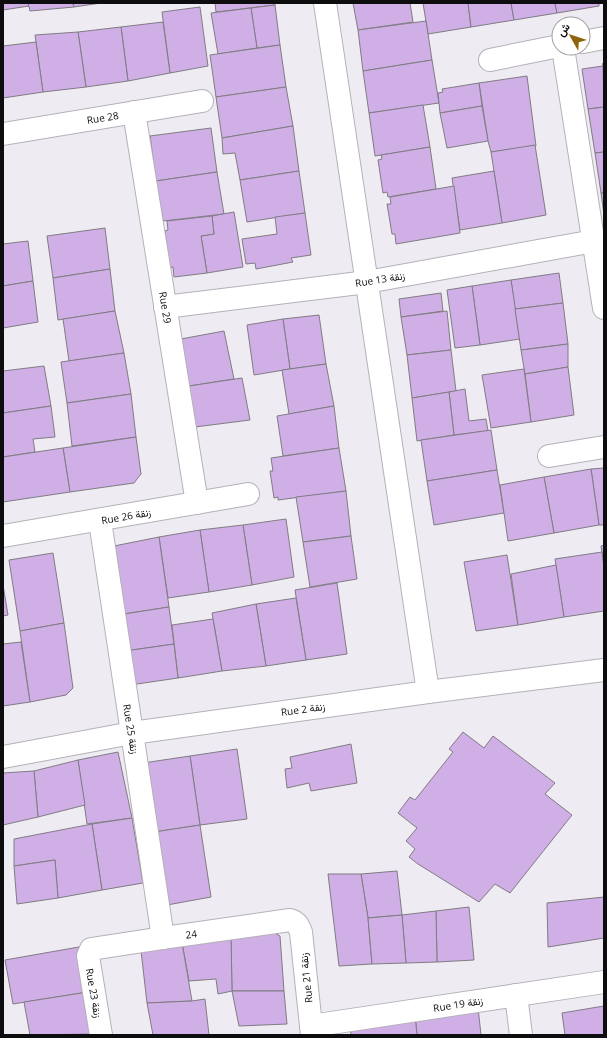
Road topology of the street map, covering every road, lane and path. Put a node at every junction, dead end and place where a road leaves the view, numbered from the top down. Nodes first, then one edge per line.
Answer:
1 (325, 3) edge
2 (604, 38) edge
3 (591, 40) edge
4 (551, 48) edge
5 (564, 56) edge
6 (490, 60) dead end
7 (202, 101) dead end
8 (134, 112) junction
9 (3, 134) edge
10 (594, 241) junction
11 (367, 282) junction
12 (165, 307) junction
13 (604, 308) edge
14 (604, 447) edge
15 (549, 456) dead end
16 (248, 494) dead end
17 (197, 503) junction
18 (100, 521) junction
19 (3, 536) edge
20 (604, 670) edge
21 (428, 692) junction
22 (132, 733) junction
23 (3, 757) edge
24 (295, 922) joint
25 (163, 938) junction
26 (89, 951) joint
27 (604, 982) edge
28 (516, 995) junction
29 (312, 1031) edge
30 (101, 1035) edge
31 (521, 1035) edge

1 - 11 street
2 - 3 street
4 - 6 street
5 - 10 street
7 - 8 street, Rue 28
8 - 9 street, Rue 28
8 - 12 street, Rue 29
10 - 11 street, Rue 13 زنقة
10 - 13 street
11 - 12 street, Rue 13 زنقة
11 - 21 street
12 - 17 street, Rue 29
14 - 15 street
16 - 17 street, Rue 26 زنقة
17 - 18 street, Rue 26 زنقة
18 - 19 street, Rue 26 زنقة
18 - 22 street, Rue 25 زنقة
20 - 21 street, Rue 2 زنقة
21 - 22 street, Rue 2 زنقة
22 - 23 street, Rue 2 زنقة
22 - 25 street, Rue 25 زنقة
24 - 25 street, 24
24 - 29 street, Rue 21 زنقة
25 - 26 street, 24
26 - 30 street, Rue 23 زنقة
27 - 28 street, Rue 19 زنقة
28 - 29 street, Rue 19 زنقة
28 - 31 street

